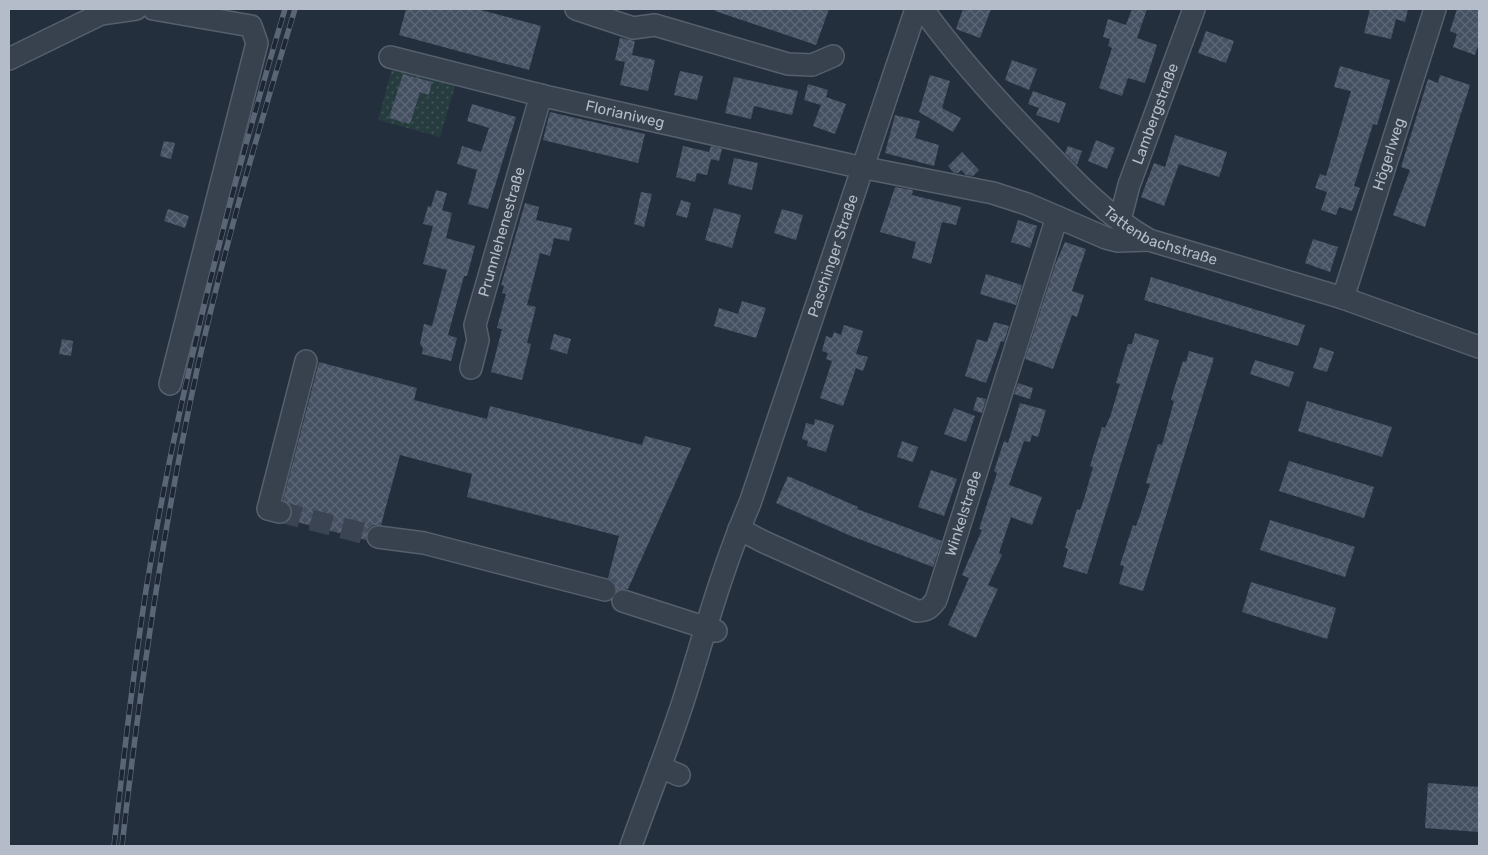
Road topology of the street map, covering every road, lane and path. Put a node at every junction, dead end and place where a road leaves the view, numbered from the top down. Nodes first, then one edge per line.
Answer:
1 (136, 9) edge
2 (153, 9) edge
3 (576, 9) edge
4 (916, 9) edge
5 (1194, 9) edge
6 (1435, 9) edge
7 (833, 56) dead end
8 (390, 57) dead end
9 (9, 59) edge
10 (541, 95) junction
11 (862, 168) junction
12 (1057, 217) junction
13 (1120, 220) junction
14 (1149, 240) junction
15 (1343, 298) junction
16 (1479, 347) edge
17 (306, 361) dead end
18 (471, 368) dead end
19 (170, 384) dead end
20 (280, 512) dead end
21 (743, 531) junction
22 (378, 537) tunnel mouth
23 (710, 629) junction
24 (631, 846) edge

1 - 9 street
2 - 19 street
3 - 7 street
4 - 11 street, Paschinger Straße
4 - 13 street, Tattenbachstraße
5 - 13 street, Lambergstraße
6 - 15 street, Högerlweg
8 - 10 street, Florianiweg
10 - 11 street, Florianiweg
10 - 18 street, Prunnlehenestraße
11 - 12 street
11 - 21 street, Paschinger Straße
12 - 14 street
12 - 21 street, Winkelstraße
13 - 14 street, Tattenbachstraße
14 - 15 street, Tattenbachstraße
15 - 16 street, Tattenbachstraße
17 - 20 street
21 - 23 street, Paschinger Straße
22 - 23 street
23 - 24 street, Paschinger Straße

